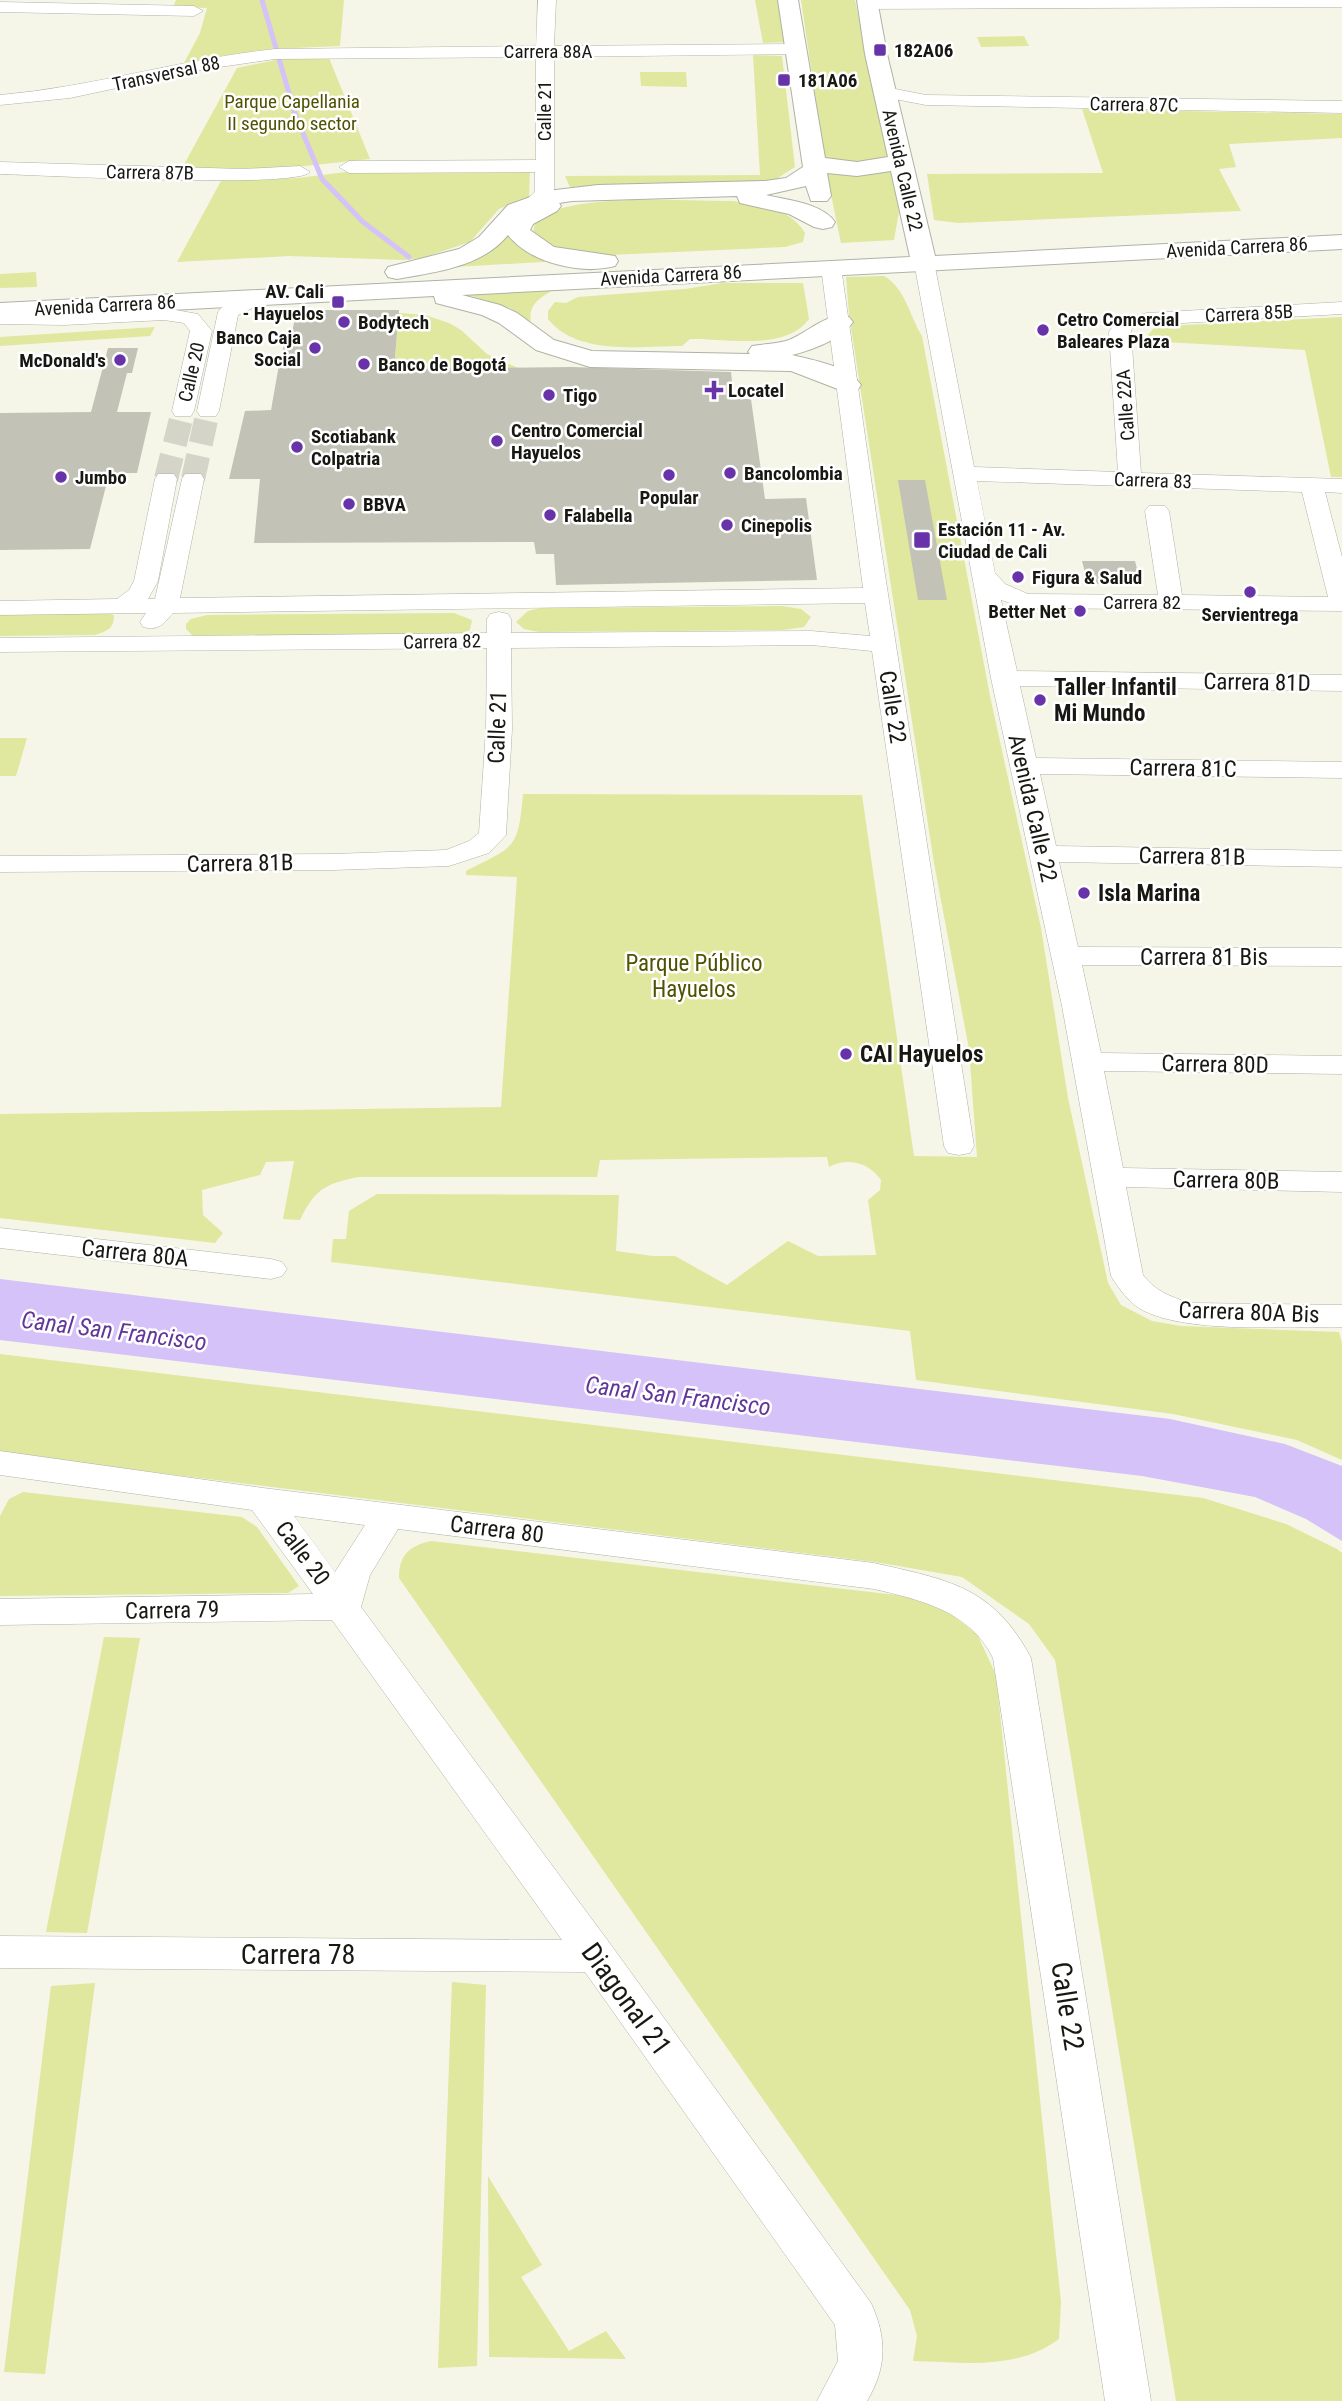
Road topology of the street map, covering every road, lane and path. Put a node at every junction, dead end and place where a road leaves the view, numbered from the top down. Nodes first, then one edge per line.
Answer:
1 (547, 0) edge
2 (788, 0) edge
3 (1166, 1) edge
4 (868, 2) edge
5 (963, 2) edge
6 (1088, 2) edge
7 (1342, 2) edge
8 (0, 7) edge
9 (194, 11) dead end
10 (796, 49) junction
11 (545, 51) junction
12 (300, 53) joint
13 (0, 100) edge
14 (887, 101) junction
15 (1342, 107) edge
16 (900, 160) junction
17 (349, 167) dead end
18 (815, 167) junction
19 (0, 169) edge
20 (300, 172) dead end
21 (545, 173) junction
22 (578, 193) junction
23 (533, 203) junction
24 (823, 222) junction
25 (1342, 228) edge
26 (1342, 242) edge
27 (922, 255) junction
28 (830, 259) junction
29 (878, 265) junction
30 (622, 270) junction
31 (375, 284) junction
32 (262, 296) junction
33 (0, 297) edge
34 (1342, 308) edge
35 (0, 311) edge
36 (0, 318) edge
37 (840, 322) junction
38 (1120, 332) joint
39 (938, 340) junction
40 (848, 385) junction
41 (183, 411) tunnel mouth
42 (208, 411) tunnel mouth
43 (964, 474) junction
44 (166, 479) tunnel mouth
45 (193, 479) tunnel mouth
46 (1130, 479) junction
47 (1312, 485) junction
48 (1342, 486) edge
49 (1157, 510) dead end
50 (982, 574) junction
51 (876, 595) junction
52 (802, 598) junction
53 (499, 601) junction
54 (1025, 601) junction
55 (1171, 602) junction
56 (1342, 604) edge
57 (124, 606) junction
58 (166, 606) junction
59 (0, 608) edge
60 (993, 629) junction
61 (811, 638) junction
62 (499, 640) junction
63 (100, 644) junction
64 (0, 645) edge
65 (884, 645) junction
66 (1004, 678) junction
67 (1342, 683) edge
68 (1023, 766) junction
69 (1342, 769) edge
70 (479, 847) joint
71 (1043, 854) junction
72 (1342, 859) edge
73 (0, 864) edge
74 (1066, 956) junction
75 (1342, 957) edge
76 (1087, 1062) junction
77 (1342, 1065) edge
78 (959, 1146) dead end
79 (1110, 1177) junction
80 (1342, 1182) edge
81 (0, 1238) edge
82 (271, 1269) dead end
83 (1127, 1276) joint
84 (1342, 1316) edge
85 (0, 1463) edge
86 (263, 1500) junction
87 (389, 1516) junction
88 (343, 1607) junction
89 (0, 1612) edge
90 (986, 1620) joint
91 (0, 1952) edge
92 (597, 1956) junction
93 (840, 2401) edge
94 (1128, 2401) edge

1 - 11 street, Calle 21
2 - 10 main road
3 - 6 street
3 - 7 street
4 - 5 street
4 - 14 main road, Avenida Calle 22
5 - 6 street
8 - 9 street
10 - 11 street, Carrera 88A
10 - 18 main road
11 - 12 street, Carrera 88A
11 - 21 street, Calle 21
12 - 13 street, Transversal 88
14 - 15 street, Carrera 87C
14 - 16 main road, Avenida Calle 22
16 - 18 main road
16 - 27 main road, Avenida Calle 22
17 - 21 street
18 - 22 main road
18 - 24 main road
19 - 20 street, Carrera 87B
21 - 22 street
21 - 23 street, Calle 21
22 - 23 main road
23 - 31 main road
24 - 28 main road
24 - 30 main road
25 - 27 main road, Avenida Carrera 86
26 - 27 main road, Avenida Carrera 86
27 - 28 main road, Avenida Carrera 86
27 - 29 main road, Avenida Carrera 86
27 - 39 street, Avenida Calle 22
28 - 29 main road, Avenida Carrera 86
28 - 30 main road, Avenida Carrera 86
28 - 37 street, Calle 22
29 - 39 street, Avenida Calle 22
30 - 31 main road, Avenida Carrera 86
30 - 37 main road
31 - 32 main road, Avenida Carrera 86
31 - 33 main road, Avenida Carrera 86
31 - 40 main road
32 - 35 main road, Avenida Carrera 86
32 - 42 street, Calle 20
34 - 38 street, Carrera 85B
36 - 41 street, Calle 20
37 - 40 street, Calle 22
38 - 46 street, Calle 22A
39 - 43 street, Avenida Calle 22
40 - 51 street, Calle 22
43 - 46 street, Carrera 83
43 - 50 street, Avenida Calle 22
44 - 57 street
45 - 58 street
46 - 47 street, Carrera 83
47 - 48 street, Carrera 83
47 - 56 street
49 - 55 street
50 - 54 street, Carrera 82
50 - 60 street, Avenida Calle 22
51 - 52 street, Carrera 82
51 - 65 street, Calle 22
52 - 53 street, Carrera 82
52 - 61 street
53 - 58 street, Carrera 82
53 - 62 street, Calle 21
54 - 55 street, Carrera 82
54 - 60 street
55 - 56 street, Carrera 82
57 - 58 street, Carrera 82
57 - 59 street, Carrera 82
58 - 63 street
60 - 66 street, Avenida Calle 22
61 - 62 street, Carrera 82
61 - 65 street, Carrera 82
62 - 63 street, Carrera 82
62 - 70 street, Calle 21
63 - 64 street, Carrera 82
65 - 78 street, Calle 22
66 - 67 street, Carrera 81D
66 - 68 street, Avenida Calle 22
68 - 69 street, Carrera 81C
68 - 71 street, Avenida Calle 22
70 - 73 street, Carrera 81B
71 - 72 street, Carrera 81B
71 - 74 street, Avenida Calle 22
74 - 75 street, Carrera 81 Bis
74 - 76 street, Avenida Calle 22
76 - 77 street, Carrera 80D
76 - 79 street, Avenida Calle 22
79 - 80 street, Carrera 80B
79 - 83 street, Avenida Calle 22
81 - 82 street, Carrera 80A
83 - 84 street, Carrera 80A Bis
85 - 86 street, Carrera 80
86 - 87 street, Carrera 80
86 - 88 street, Calle 20
87 - 88 street
87 - 90 street, Carrera 80
88 - 89 street, Carrera 79
88 - 92 street, Diagonal 21
90 - 94 street, Calle 22
91 - 92 street, Carrera 78
92 - 93 street, Diagonal 21

